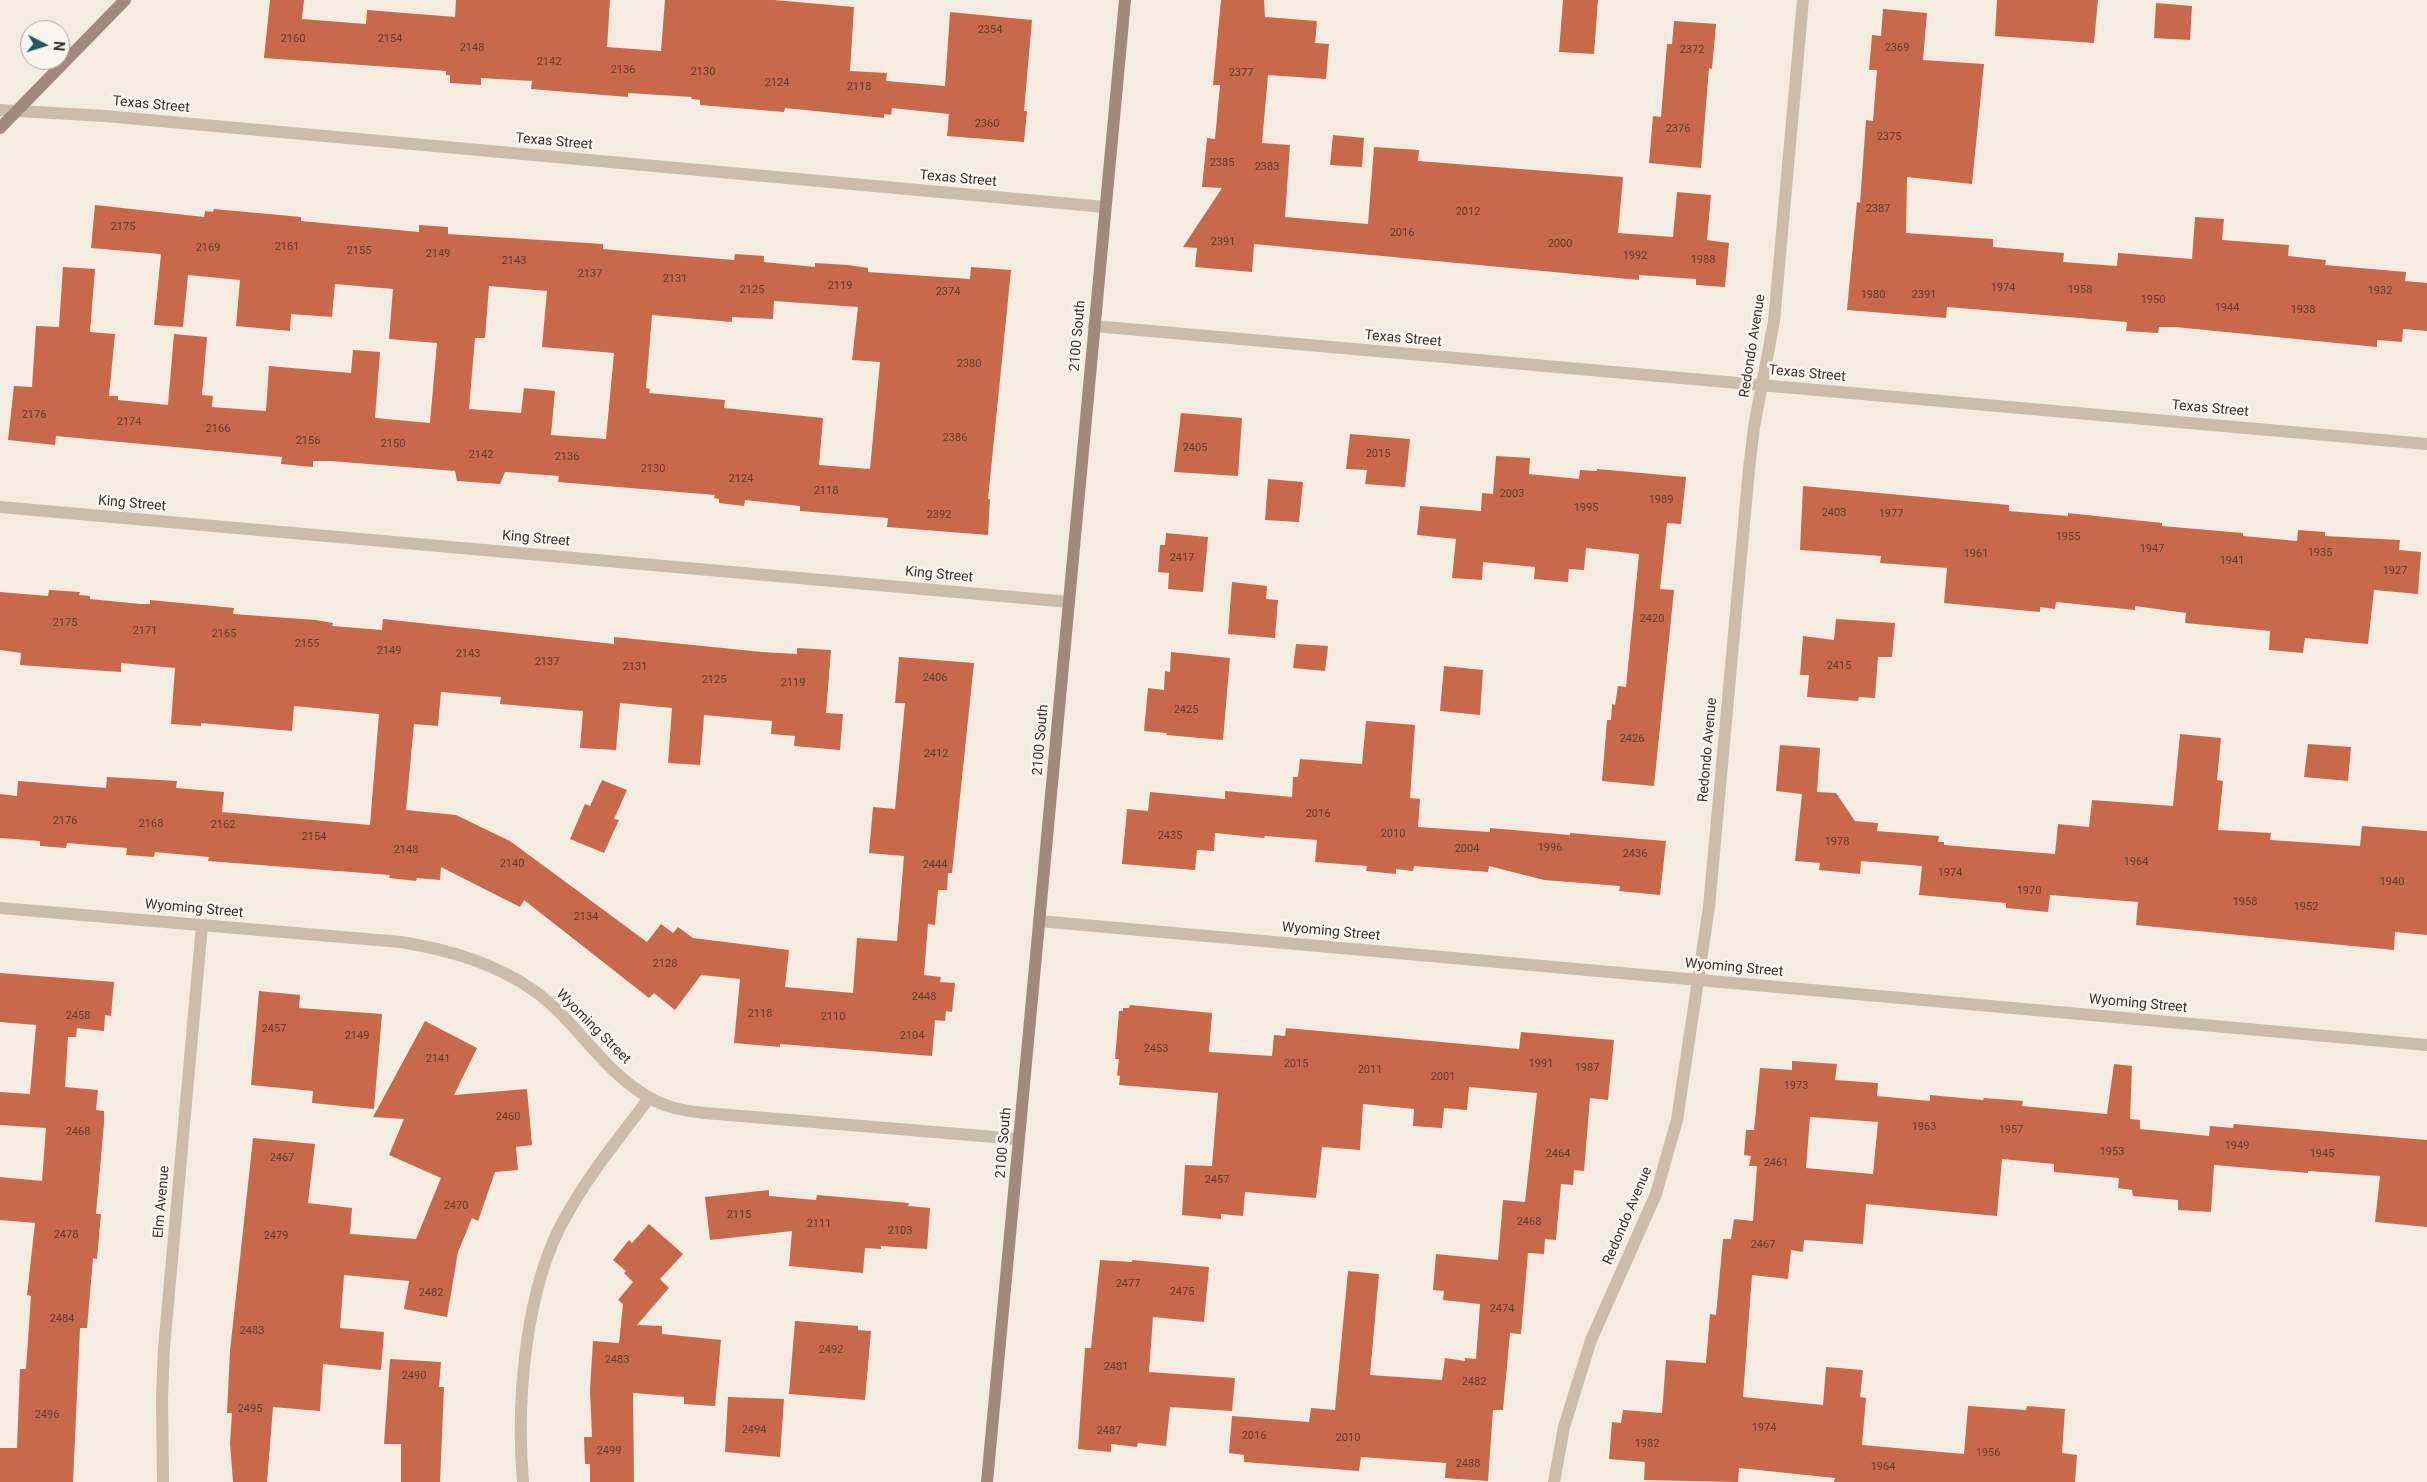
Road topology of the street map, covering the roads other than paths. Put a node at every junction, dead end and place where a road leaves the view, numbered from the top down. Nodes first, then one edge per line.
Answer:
1 (126, 0) edge
2 (1125, 0) edge
3 (1803, 0) edge
4 (0, 110) edge
5 (16, 111) junction
6 (0, 128) edge
7 (1105, 207) junction
8 (1094, 326) junction
9 (1762, 385) junction
10 (2427, 444) edge
11 (0, 507) edge
12 (1069, 602) junction
13 (0, 908) edge
14 (1039, 920) junction
15 (202, 925) junction
16 (1698, 980) junction
17 (2427, 1045) edge
18 (649, 1098) junction
19 (1019, 1139) junction
20 (163, 1482) edge
21 (523, 1482) edge
22 (987, 1482) edge
23 (1554, 1482) edge

1 - 5 street
2 - 7 street, 2100 South
3 - 9 street, Redondo Avenue
4 - 5 street, Texas Street
5 - 6 street
5 - 7 street, Texas Street
7 - 8 street, 2100 South
8 - 9 street, Texas Street
8 - 12 street, 2100 South
9 - 10 street, Texas Street
9 - 16 street, Redondo Avenue
11 - 12 street, King Street
12 - 14 street, 2100 South
13 - 15 street, Wyoming Street
14 - 16 street, Wyoming Street
14 - 19 street, 2100 South
15 - 18 street, Wyoming Street
15 - 20 street, Elm Avenue
16 - 17 street, Wyoming Street
16 - 23 street, Redondo Avenue
18 - 19 street, Wyoming Street
18 - 21 street
19 - 22 street, 2100 South

